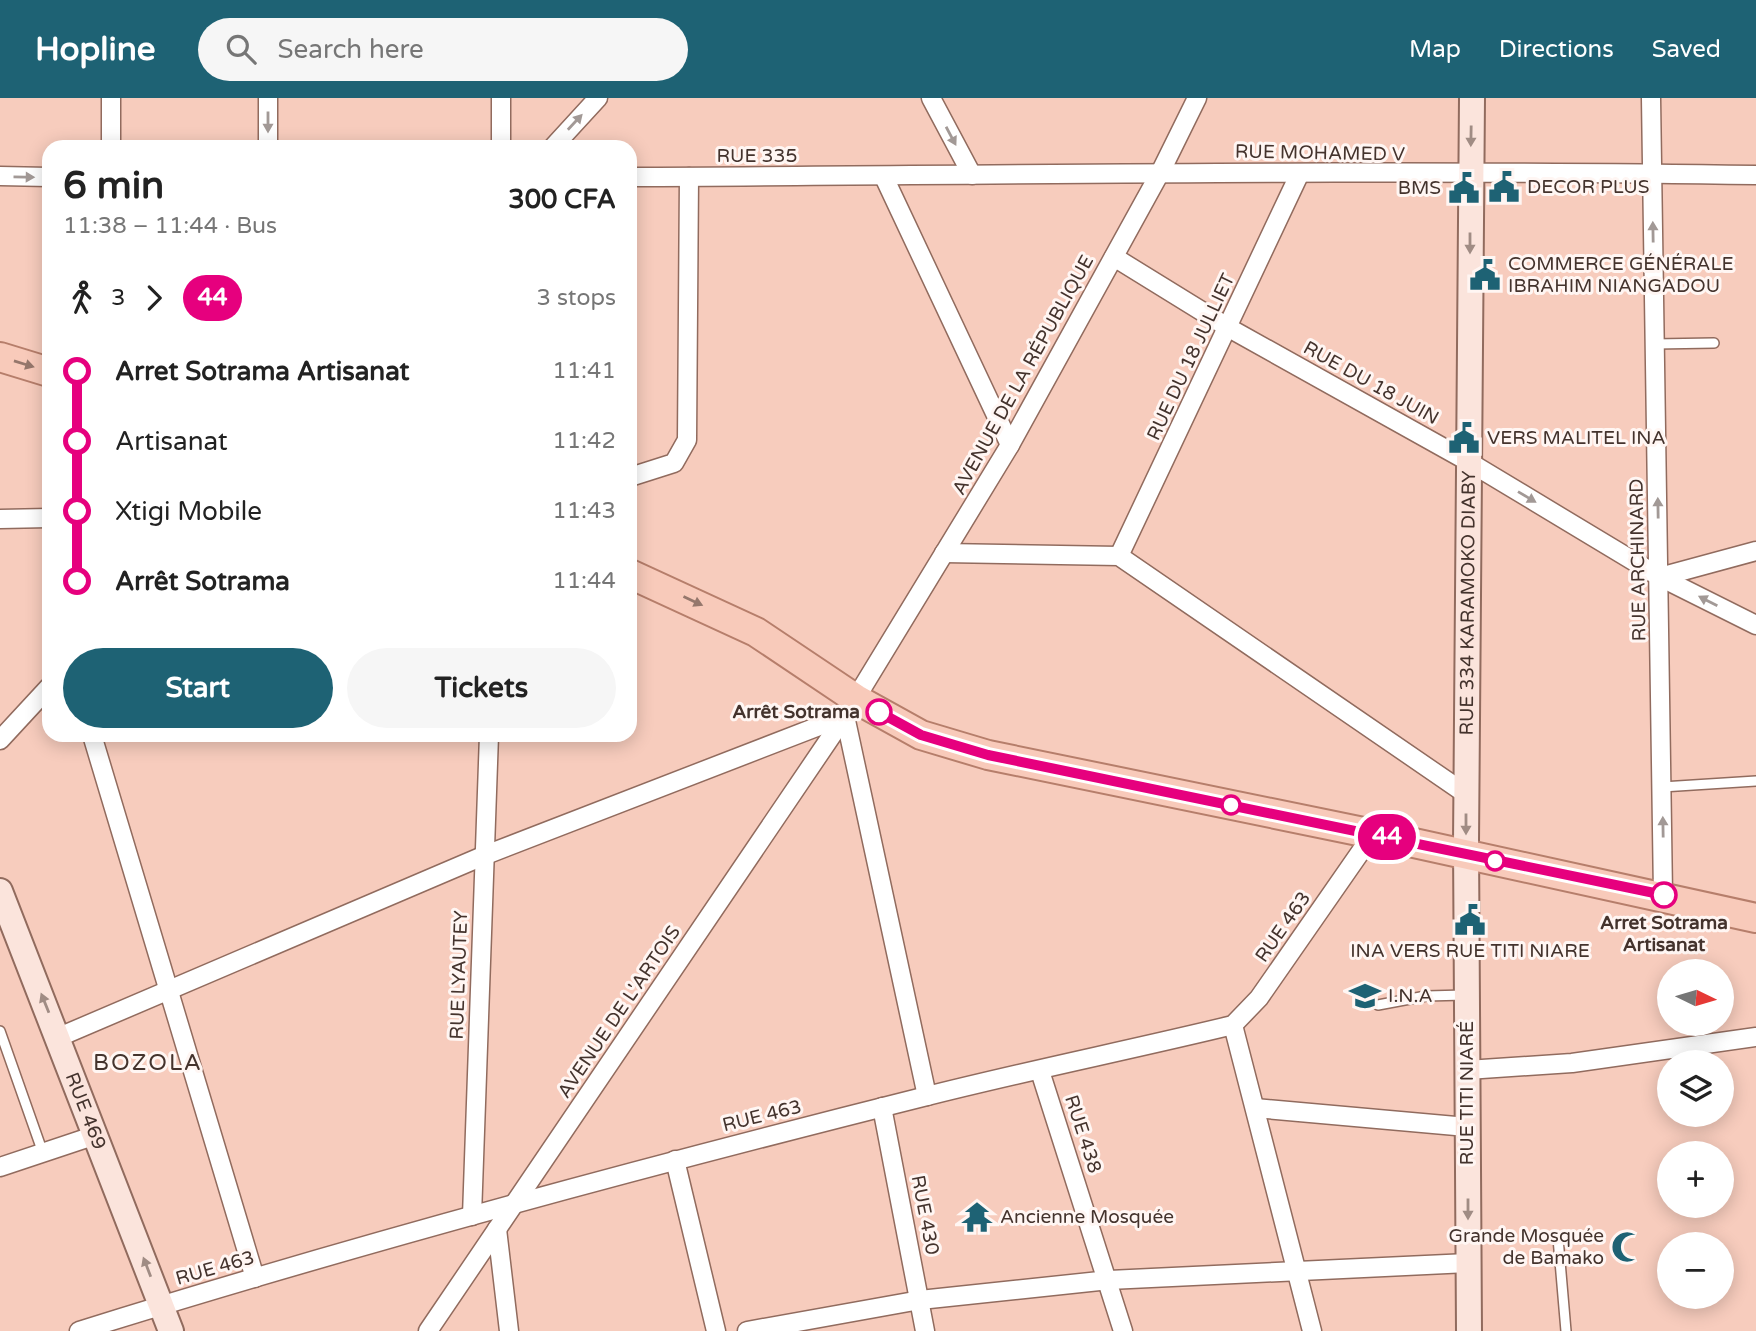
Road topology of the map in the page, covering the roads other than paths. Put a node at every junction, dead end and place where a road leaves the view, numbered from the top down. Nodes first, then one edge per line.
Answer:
1 (111, 98) edge
2 (268, 98) edge
3 (501, 98) edge
4 (598, 98) edge
5 (931, 98) edge
6 (1197, 98) edge
7 (1472, 98) edge
8 (1651, 98) edge
9 (111, 140) edge
10 (268, 140) edge
11 (501, 140) edge
12 (559, 140) edge
13 (1161, 171) junction
14 (1651, 174) junction
15 (972, 175) junction
16 (1299, 175) junction
17 (1471, 175) junction
18 (1756, 175) edge
19 (0, 176) edge
20 (42, 177) edge
21 (637, 177) edge
22 (689, 177) junction
23 (884, 177) junction
24 (1114, 257) junction
25 (1229, 328) junction
26 (1714, 343) dead end
27 (1655, 344) junction
28 (0, 357) edge
29 (42, 370) edge
30 (1010, 445) junction
31 (1469, 462) junction
32 (637, 475) edge
33 (42, 518) edge
34 (0, 519) edge
35 (1756, 551) edge
36 (944, 553) junction
37 (1119, 556) junction
38 (637, 577) edge
39 (1660, 577) junction
40 (1756, 625) edge
41 (876, 667) joint
42 (42, 695) edge
43 (851, 708) junction
44 (0, 740) edge
45 (94, 742) edge
46 (489, 742) edge
47 (1756, 781) edge
48 (1662, 787) junction
49 (1466, 794) junction
50 (1373, 834) junction
51 (1466, 855) junction
52 (483, 856) junction
53 (0, 891) edge
54 (1664, 895) junction
55 (1756, 918) edge
56 (168, 991) junction
57 (1467, 995) junction
58 (1378, 1005) dead end
59 (1233, 1025) junction
60 (0, 1031) edge
61 (59, 1037) junction
62 (1756, 1037) edge
63 (1467, 1070) junction
64 (1041, 1071) junction
65 (927, 1096) junction
66 (882, 1107) junction
67 (1255, 1108) junction
68 (1468, 1127) junction
69 (96, 1135) junction
70 (43, 1153) junction
71 (675, 1160) junction
72 (0, 1167) edge
73 (514, 1204) junction
74 (472, 1216) junction
75 (497, 1229) junction
76 (1558, 1238) dead end
77 (1468, 1263) junction
78 (1297, 1271) junction
79 (255, 1278) junction
80 (1109, 1280) junction
81 (920, 1300) junction
82 (162, 1305) junction
83 (79, 1331) edge
84 (171, 1331) edge
85 (428, 1331) edge
86 (509, 1331) edge
87 (716, 1331) edge
88 (747, 1331) edge
89 (925, 1331) edge
90 (1123, 1331) edge
91 (1312, 1331) edge
92 (1469, 1331) edge
93 (1566, 1331) edge

1 - 9 street
2 -> 10 street
3 - 11 street
12 -> 4 street
5 -> 15 street
6 - 13 street, AVENUE DE LA RÉPUBLIQUE
7 -> 17 main road, RUE 334 KARAMOKO DIABY
8 - 14 street, RUE ARCHINARD
13 - 15 street, RUE MOHAMED V
13 - 16 street, RUE MOHAMED V
13 - 24 street, AVENUE DE LA RÉPUBLIQUE
14 - 17 street, RUE MOHAMED V
14 - 18 street, RUE MOHAMED V
27 -> 14 street, RUE ARCHINARD
15 - 23 street, RUE MOHAMED V
16 - 17 street, RUE MOHAMED V
16 - 25 street, RUE DU 18 JULLIET
17 -> 31 main road, RUE 334 KARAMOKO DIABY
19 -> 20 street
21 - 22 street, RUE 335
22 - 23 street, RUE 335
22 - 32 street
23 - 30 street
24 - 25 street, RUE DU 18 JUIN
24 - 30 street, AVENUE DE LA RÉPUBLIQUE
25 - 31 street, RUE DU 18 JUIN
25 - 37 street, RUE DU 18 JULLIET
26 - 27 lane
39 -> 27 street, RUE ARCHINARD
28 -> 29 main road
30 - 36 street, AVENUE DE LA RÉPUBLIQUE
31 -> 39 street, RUE DU 18 JUIN
31 - 49 main road, RUE 334 KARAMOKO DIABY
33 - 34 street
35 - 39 street
36 - 37 street
36 - 41 street, AVENUE DE LA RÉPUBLIQUE
37 - 49 street
38 -> 43 main road
40 -> 39 street, RUE DU 18 JUIN
39 - 48 street, RUE ARCHINARD
41 - 43 street, AVENUE DE L'ARTOIS
42 - 44 street
43 - 50 main road
43 - 52 street
43 - 65 street
43 - 73 street, AVENUE DE L'ARTOIS
45 - 56 street
46 - 52 street, RUE LYAUTEY
47 - 48 lane
54 -> 48 street, RUE ARCHINARD
49 -> 51 main road, RUE 334 KARAMOKO DIABY
50 - 51 main road
50 - 59 street, RUE 463
51 - 54 main road
51 - 57 main road, RUE TITI NIARÉ
52 - 56 street
52 - 74 street, RUE LYAUTEY
61 -> 53 main road, RUE 469
54 - 55 main road
56 - 61 street
56 - 79 street
57 - 58 lane
57 - 63 main road, RUE TITI NIARÉ
59 - 64 street, RUE 463
59 - 67 street
60 - 70 lane
61 - 69 main road, RUE 469
62 - 63 street
63 - 68 main road, RUE TITI NIARÉ
64 - 65 street, RUE 463
64 - 80 street, RUE 438
65 - 66 street, RUE 463
66 - 71 street, RUE 463
66 - 81 street, RUE 430
67 - 68 street
67 - 78 street
68 -> 77 main road, RUE TITI NIARÉ
69 - 70 street
82 -> 69 main road, RUE 469
70 - 72 street
71 - 73 street, RUE 463
71 - 87 street
73 - 74 street, RUE 463
73 - 75 street, AVENUE DE L'ARTOIS
74 - 79 street, RUE 463
75 - 85 street, AVENUE DE L'ARTOIS
75 - 86 street
76 - 93 lane
77 - 78 street
77 - 92 main road, RUE TITI NIARÉ
78 - 80 street
78 - 91 street
79 - 82 street, RUE 463
80 - 81 street
80 - 90 street, RUE 438
81 - 88 street
81 - 89 street, RUE 430
82 - 83 street, RUE 463
82 - 84 main road, RUE 469

